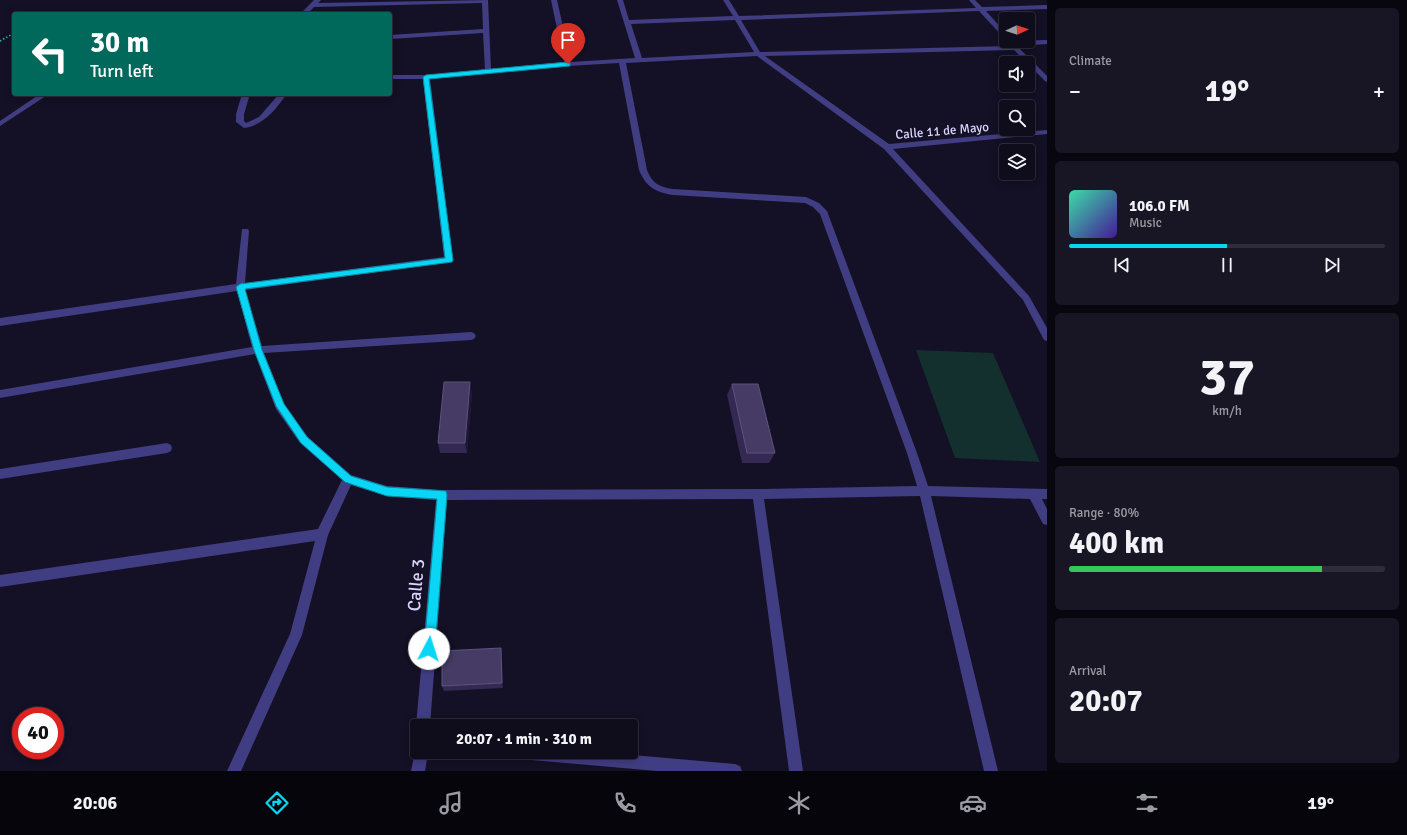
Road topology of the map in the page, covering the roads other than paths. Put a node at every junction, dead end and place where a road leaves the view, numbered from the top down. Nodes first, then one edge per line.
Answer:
1 (554, 0) edge
2 (620, 0) edge
3 (726, 0) edge
4 (972, 0) edge
5 (485, 1) edge
6 (315, 2) edge
7 (1047, 7) edge
8 (980, 9) junction
9 (305, 12) edge
10 (735, 18) junction
11 (627, 22) junction
12 (999, 29) edge
13 (486, 31) junction
14 (392, 37) edge
15 (1047, 42) edge
16 (1035, 43) edge
17 (999, 45) edge
18 (1017, 48) edge
19 (758, 54) junction
20 (639, 60) junction
21 (622, 61) junction
22 (568, 64) junction
23 (488, 71) junction
24 (392, 77) edge
25 (426, 77) junction
26 (1047, 80) edge
27 (42, 96) edge
28 (245, 96) edge
29 (281, 96) edge
30 (0, 124) edge
31 (1047, 132) edge
32 (887, 147) junction
33 (245, 231) dead end
34 (240, 287) junction
35 (1042, 320) edge
36 (0, 322) edge
37 (471, 336) dead end
38 (1047, 337) edge
39 (258, 350) junction
40 (0, 394) edge
41 (167, 448) dead end
42 (0, 474) edge
43 (348, 479) junction
44 (924, 491) junction
45 (758, 494) junction
46 (1047, 494) edge
47 (442, 495) junction
48 (1034, 495) junction
49 (1047, 520) edge
50 (322, 534) junction
51 (0, 580) edge
52 (424, 719) edge
53 (420, 759) edge
54 (599, 759) edge
55 (234, 771) edge
56 (418, 771) edge
57 (735, 771) edge
58 (796, 771) edge
59 (991, 771) edge

1 - 22 street
2 - 11 street
3 - 10 street
4 - 8 street
5 - 6 street
5 - 13 street
6 - 9 street
7 - 8 street
8 - 10 street
8 - 12 street
10 - 11 street
10 - 19 street
11 - 20 street
13 - 14 street
13 - 23 street
15 - 16 street
17 - 19 street
18 - 26 street
19 - 20 street
19 - 32 street
20 - 21 street
21 - 22 street
21 - 44 street
22 - 23 street
23 - 25 street
24 - 25 street
25 - 34 street
27 - 30 street
28 - 29 street
31 - 32 street, Calle 11 de Mayo
32 - 35 street
33 - 34 street
34 - 36 street
34 - 39 street
35 - 38 street
37 - 39 street
39 - 40 street
39 - 43 street
41 - 42 street
43 - 47 street
43 - 50 street
44 - 45 street
44 - 48 street
44 - 59 street
45 - 47 street
45 - 58 street
46 - 48 street
47 - 52 street, Calle 3
48 - 49 street
50 - 51 street
50 - 55 street
53 - 56 street
54 - 57 street

